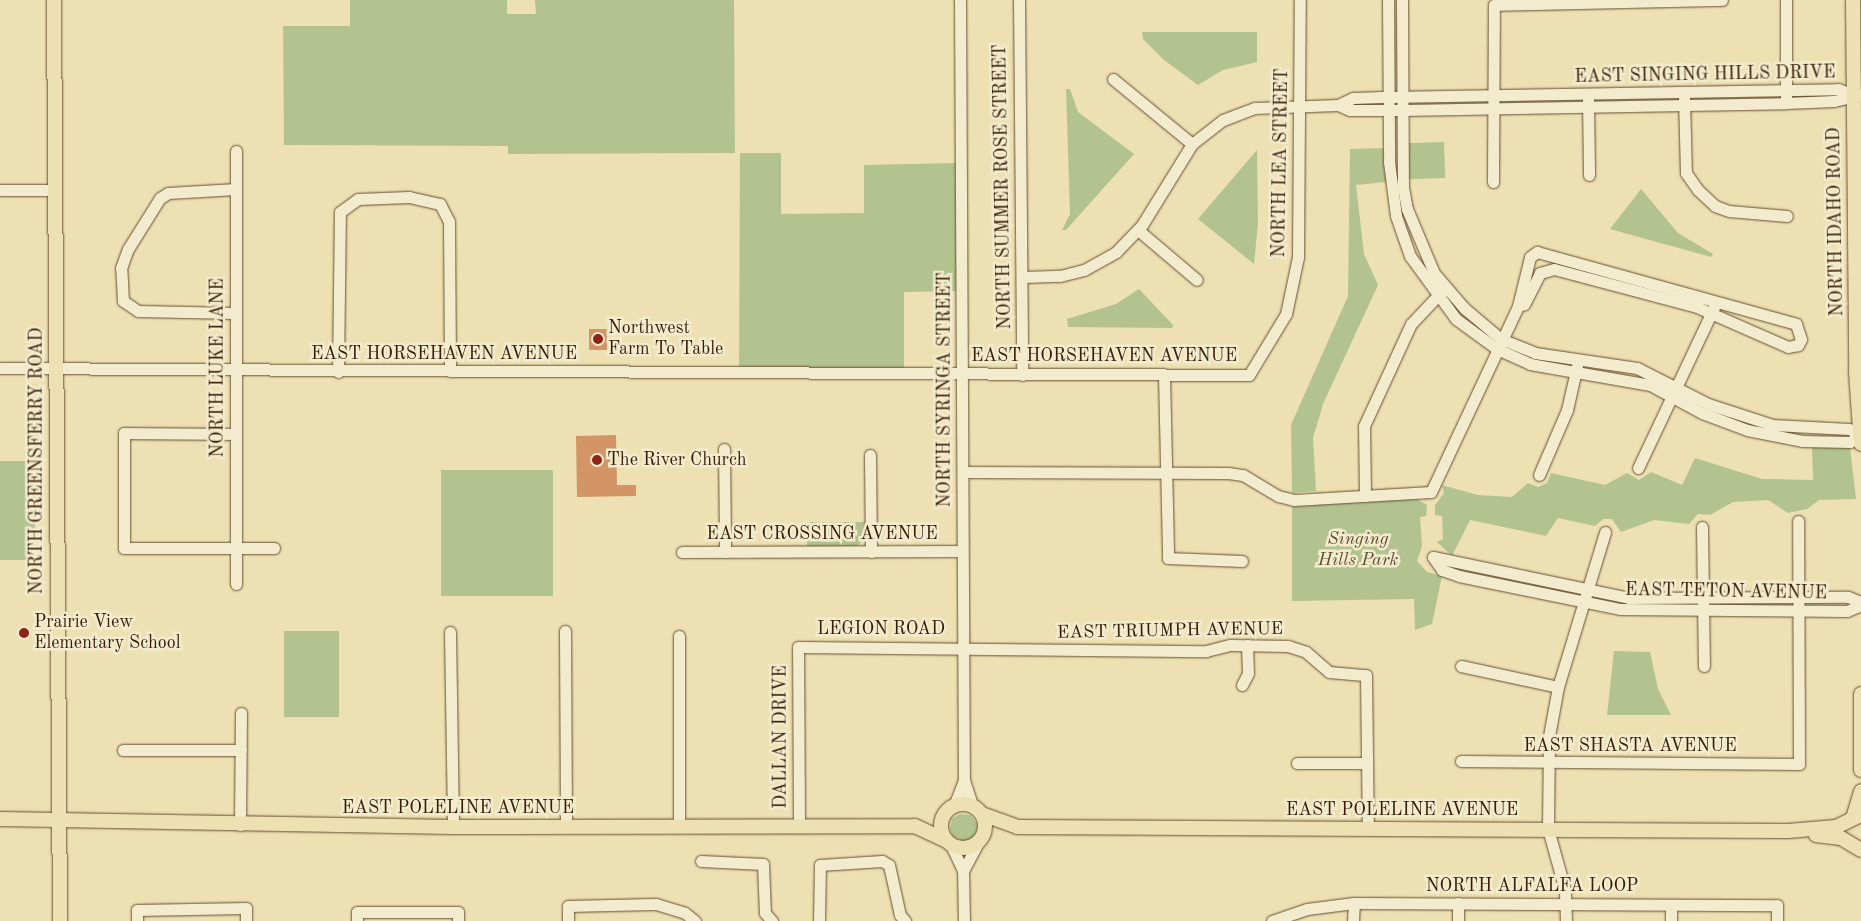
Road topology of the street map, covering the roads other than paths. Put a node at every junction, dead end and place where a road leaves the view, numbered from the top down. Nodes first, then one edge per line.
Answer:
1 (54, 0) edge
2 (960, 0) edge
3 (1019, 0) edge
4 (1300, 0) edge
5 (1388, 0) edge
6 (1402, 0) edge
7 (1722, 0) edge
8 (1786, 0) edge
9 (1854, 0) edge
10 (1113, 79) dead end
11 (1684, 91) junction
12 (1786, 91) junction
13 (1588, 94) junction
14 (1493, 95) junction
15 (1858, 95) edge
16 (1389, 96) junction
17 (1403, 96) junction
18 (1786, 103) junction
19 (1684, 104) junction
20 (1300, 105) junction
21 (1338, 105) junction
22 (1588, 106) junction
23 (1493, 108) junction
24 (1389, 110) junction
25 (1403, 110) junction
26 (1192, 144) junction
27 (236, 151) dead end
28 (1588, 175) dead end
29 (1493, 182) dead end
30 (236, 189) junction
31 (0, 190) edge
32 (55, 190) junction
33 (1858, 210) edge
34 (1787, 216) dead end
35 (1138, 230) junction
36 (1023, 277) junction
37 (1197, 280) dead end
38 (1445, 289) junction
39 (1436, 297) junction
40 (1518, 306) junction
41 (1714, 308) junction
42 (236, 313) junction
43 (1859, 325) edge
44 (1499, 344) junction
45 (1577, 362) junction
46 (0, 368) edge
47 (56, 369) junction
48 (450, 371) junction
49 (235, 372) junction
50 (338, 372) junction
51 (963, 373) junction
52 (1576, 374) junction
53 (1022, 375) junction
54 (1164, 375) junction
55 (1248, 375) joint
56 (1674, 390) junction
57 (236, 434) junction
58 (1861, 434) edge
59 (1861, 444) edge
60 (724, 449) dead end
61 (870, 455) dead end
62 (1638, 468) dead end
63 (963, 472) junction
64 (1165, 473) junction
65 (1539, 475) dead end
66 (1365, 496) junction
67 (1798, 521) dead end
68 (1702, 527) dead end
69 (1605, 532) dead end
70 (236, 548) junction
71 (274, 548) dead end
72 (962, 551) junction
73 (682, 552) dead end
74 (725, 552) junction
75 (871, 552) junction
76 (1242, 561) dead end
77 (236, 584) dead end
78 (1590, 591) junction
79 (1703, 598) junction
80 (1798, 598) junction
81 (1586, 603) junction
82 (1861, 603) edge
83 (1798, 610) junction
84 (1704, 611) junction
85 (565, 631) dead end
86 (450, 632) dead end
87 (679, 636) dead end
88 (1247, 645) junction
89 (798, 647) joint
90 (963, 647) junction
91 (1461, 666) dead end
92 (1704, 666) dead end
93 (1242, 685) dead end
94 (1558, 687) junction
95 (1861, 694) edge
96 (241, 713) dead end
97 (124, 750) dead end
98 (241, 750) junction
99 (1461, 761) dead end
100 (1297, 763) dead end
101 (1367, 763) junction
102 (1548, 763) junction
103 (1861, 770) edge
104 (964, 780) junction
105 (1861, 791) edge
106 (950, 808) junction
107 (978, 810) junction
108 (1854, 818) edge
109 (0, 819) edge
110 (59, 820) junction
111 (240, 825) junction
112 (915, 826) junction
113 (454, 827) junction
114 (566, 827) junction
115 (679, 827) junction
116 (799, 827) junction
117 (1017, 827) junction
118 (1368, 828) junction
119 (1548, 829) junction
120 (1788, 831) junction
121 (979, 841) junction
122 (948, 842) junction
123 (1858, 849) edge
124 (701, 861) dead end
125 (963, 871) junction
126 (1354, 902) junction
127 (1458, 903) junction
128 (1566, 904) junction
129 (1671, 905) junction
130 (683, 917) edge
131 (60, 921) edge
132 (137, 921) edge
133 (246, 921) edge
134 (357, 921) edge
135 (458, 921) edge
136 (568, 921) edge
137 (695, 921) edge
138 (772, 921) edge
139 (819, 921) edge
140 (905, 921) edge
141 (964, 921) edge
142 (1272, 921) edge
143 (1353, 921) edge
144 (1458, 921) edge
145 (1566, 921) edge
146 (1671, 921) edge
147 (1777, 921) edge

1 - 32 main road, NORTH GREENSFERRY ROAD
2 - 51 street, NORTH SYRINGA STREET
3 - 36 street, NORTH SUMMER ROSE STREET
4 - 20 street, NORTH LEA STREET
5 - 16 street
6 - 17 street
7 - 14 street
8 - 12 street
9 - 15 main road, NORTH IDAHO ROAD
10 - 26 street
11 - 12 street, EAST SINGING HILLS DRIVE
11 - 13 street, EAST SINGING HILLS DRIVE
11 - 19 street
12 - 15 street, EAST SINGING HILLS DRIVE
12 - 18 street
13 - 14 street, EAST SINGING HILLS DRIVE
13 - 22 street
14 - 17 street, EAST SINGING HILLS DRIVE
14 - 23 street
15 - 18 street, EAST SINGING HILLS DRIVE
15 - 33 main road, NORTH IDAHO ROAD
16 - 17 street, EAST SINGING HILLS DRIVE
16 - 21 street, EAST SINGING HILLS DRIVE
16 - 24 street
17 - 25 street
18 - 19 street, EAST SINGING HILLS DRIVE
19 - 22 street, EAST SINGING HILLS DRIVE
19 - 34 street
20 - 21 street, EAST SINGING HILLS DRIVE
20 - 26 street, EAST SINGING HILLS DRIVE
20 - 55 street, NORTH LEA STREET
21 - 24 street, EAST SINGING HILLS DRIVE
22 - 23 street, EAST SINGING HILLS DRIVE
22 - 28 street
23 - 25 street, EAST SINGING HILLS DRIVE
23 - 29 street
24 - 25 street, EAST SINGING HILLS DRIVE
24 - 39 street
25 - 38 street
26 - 35 street, EAST SINGING HILLS DRIVE
27 - 30 street, NORTH LUKE LANE
30 - 42 street, NORTH LUKE LANE
30 - 42 street
31 - 32 street
32 - 47 main road, NORTH GREENSFERRY ROAD
33 - 43 main road, NORTH IDAHO ROAD
35 - 36 street, EAST SINGING HILLS DRIVE
35 - 37 street
36 - 53 street, NORTH SUMMER ROSE STREET
38 - 39 street
38 - 44 street
39 - 44 street
39 - 66 street
40 - 41 street
40 - 41 street
40 - 44 street
41 - 41 street
41 - 56 street
42 - 49 street, NORTH LUKE LANE
43 - 58 main road, NORTH IDAHO ROAD
44 - 45 street
44 - 52 street
44 - 66 street
45 - 52 street
45 - 56 street
46 - 47 street, EAST HORSEHAVEN AVENUE
47 - 49 street, EAST HORSEHAVEN AVENUE
47 - 110 main road, NORTH GREENSFERRY ROAD
48 - 50 street, EAST HORSEHAVEN AVENUE
48 - 50 street
48 - 51 street, EAST HORSEHAVEN AVENUE
49 - 50 street, EAST HORSEHAVEN AVENUE
49 - 57 street, NORTH LUKE LANE
51 - 53 street, EAST HORSEHAVEN AVENUE
51 - 63 street, NORTH SYRINGA STREET
52 - 56 street
52 - 65 street
53 - 54 street, EAST HORSEHAVEN AVENUE
54 - 55 street, EAST HORSEHAVEN AVENUE
54 - 64 street
56 - 58 street
56 - 62 street
57 - 70 street, NORTH LUKE LANE
57 - 70 street
58 - 59 main road, NORTH IDAHO ROAD
60 - 74 street
61 - 75 street
63 - 64 street
63 - 72 street, NORTH SYRINGA STREET
64 - 66 street
64 - 76 street
67 - 80 street
68 - 79 street
69 - 78 street
70 - 71 street
70 - 77 street, NORTH LUKE LANE
72 - 75 street, EAST CROSSING AVENUE
72 - 90 street, NORTH SYRINGA STREET
73 - 74 street, EAST CROSSING AVENUE
74 - 75 street, EAST CROSSING AVENUE
78 - 79 street, EAST TETON AVENUE
78 - 81 street
78 - 81 street, EAST TETON AVENUE
79 - 80 street, EAST TETON AVENUE
79 - 84 street
80 - 82 street, EAST TETON AVENUE
80 - 83 street
81 - 84 street, EAST TETON AVENUE
81 - 94 street
82 - 83 street, EAST TETON AVENUE
83 - 84 street, EAST TETON AVENUE
83 - 102 street, EAST SHASTA AVENUE
84 - 92 street
85 - 114 street
86 - 113 street
87 - 115 street
88 - 90 street, EAST TRIUMPH AVENUE
88 - 93 street
88 - 101 street, EAST TRIUMPH AVENUE
89 - 90 street, LEGION ROAD
89 - 116 street, DALLAN DRIVE
90 - 104 street, NORTH SYRINGA STREET
91 - 94 street
94 - 102 street
95 - 103 main road
96 - 98 street
97 - 98 street
98 - 111 street
99 - 102 street, EAST SHASTA AVENUE
100 - 101 street
101 - 118 street, EAST TRIUMPH AVENUE
102 - 119 street
104 - 106 street, NORTH SYRINGA STREET
104 - 107 street, NORTH SYRINGA STREET
105 - 108 main road
106 - 107 main road
106 - 112 main road, EAST POLELINE AVENUE
106 - 122 main road
107 - 117 main road, EAST POLELINE AVENUE
107 - 121 main road
108 - 120 main road, EAST POLELINE AVENUE
108 - 123 main road
109 - 110 main road, EAST POLELINE AVENUE
110 - 111 main road, EAST POLELINE AVENUE
110 - 131 main road, NORTH GREENSFERRY ROAD
111 - 113 main road, EAST POLELINE AVENUE
112 - 116 main road, EAST POLELINE AVENUE
112 - 122 main road, EAST POLELINE AVENUE
113 - 114 main road, EAST POLELINE AVENUE
114 - 115 main road, EAST POLELINE AVENUE
115 - 116 main road, EAST POLELINE AVENUE
117 - 118 main road, EAST POLELINE AVENUE
117 - 121 main road, EAST POLELINE AVENUE
118 - 119 main road, EAST POLELINE AVENUE
119 - 120 main road, EAST POLELINE AVENUE
119 - 128 street
120 - 123 main road, EAST POLELINE AVENUE
121 - 122 main road
121 - 125 street
122 - 125 street
124 - 138 street
125 - 141 street
126 - 127 street, NORTH ALFALFA LOOP
126 - 142 street, NORTH ALFALFA LOOP
126 - 143 street
127 - 128 street, NORTH ALFALFA LOOP
127 - 144 street
128 - 129 street, NORTH ALFALFA LOOP
128 - 145 street
129 - 146 street
129 - 147 street, NORTH ALFALFA LOOP
130 - 136 street
130 - 137 street
132 - 133 street
134 - 135 street
139 - 140 street

